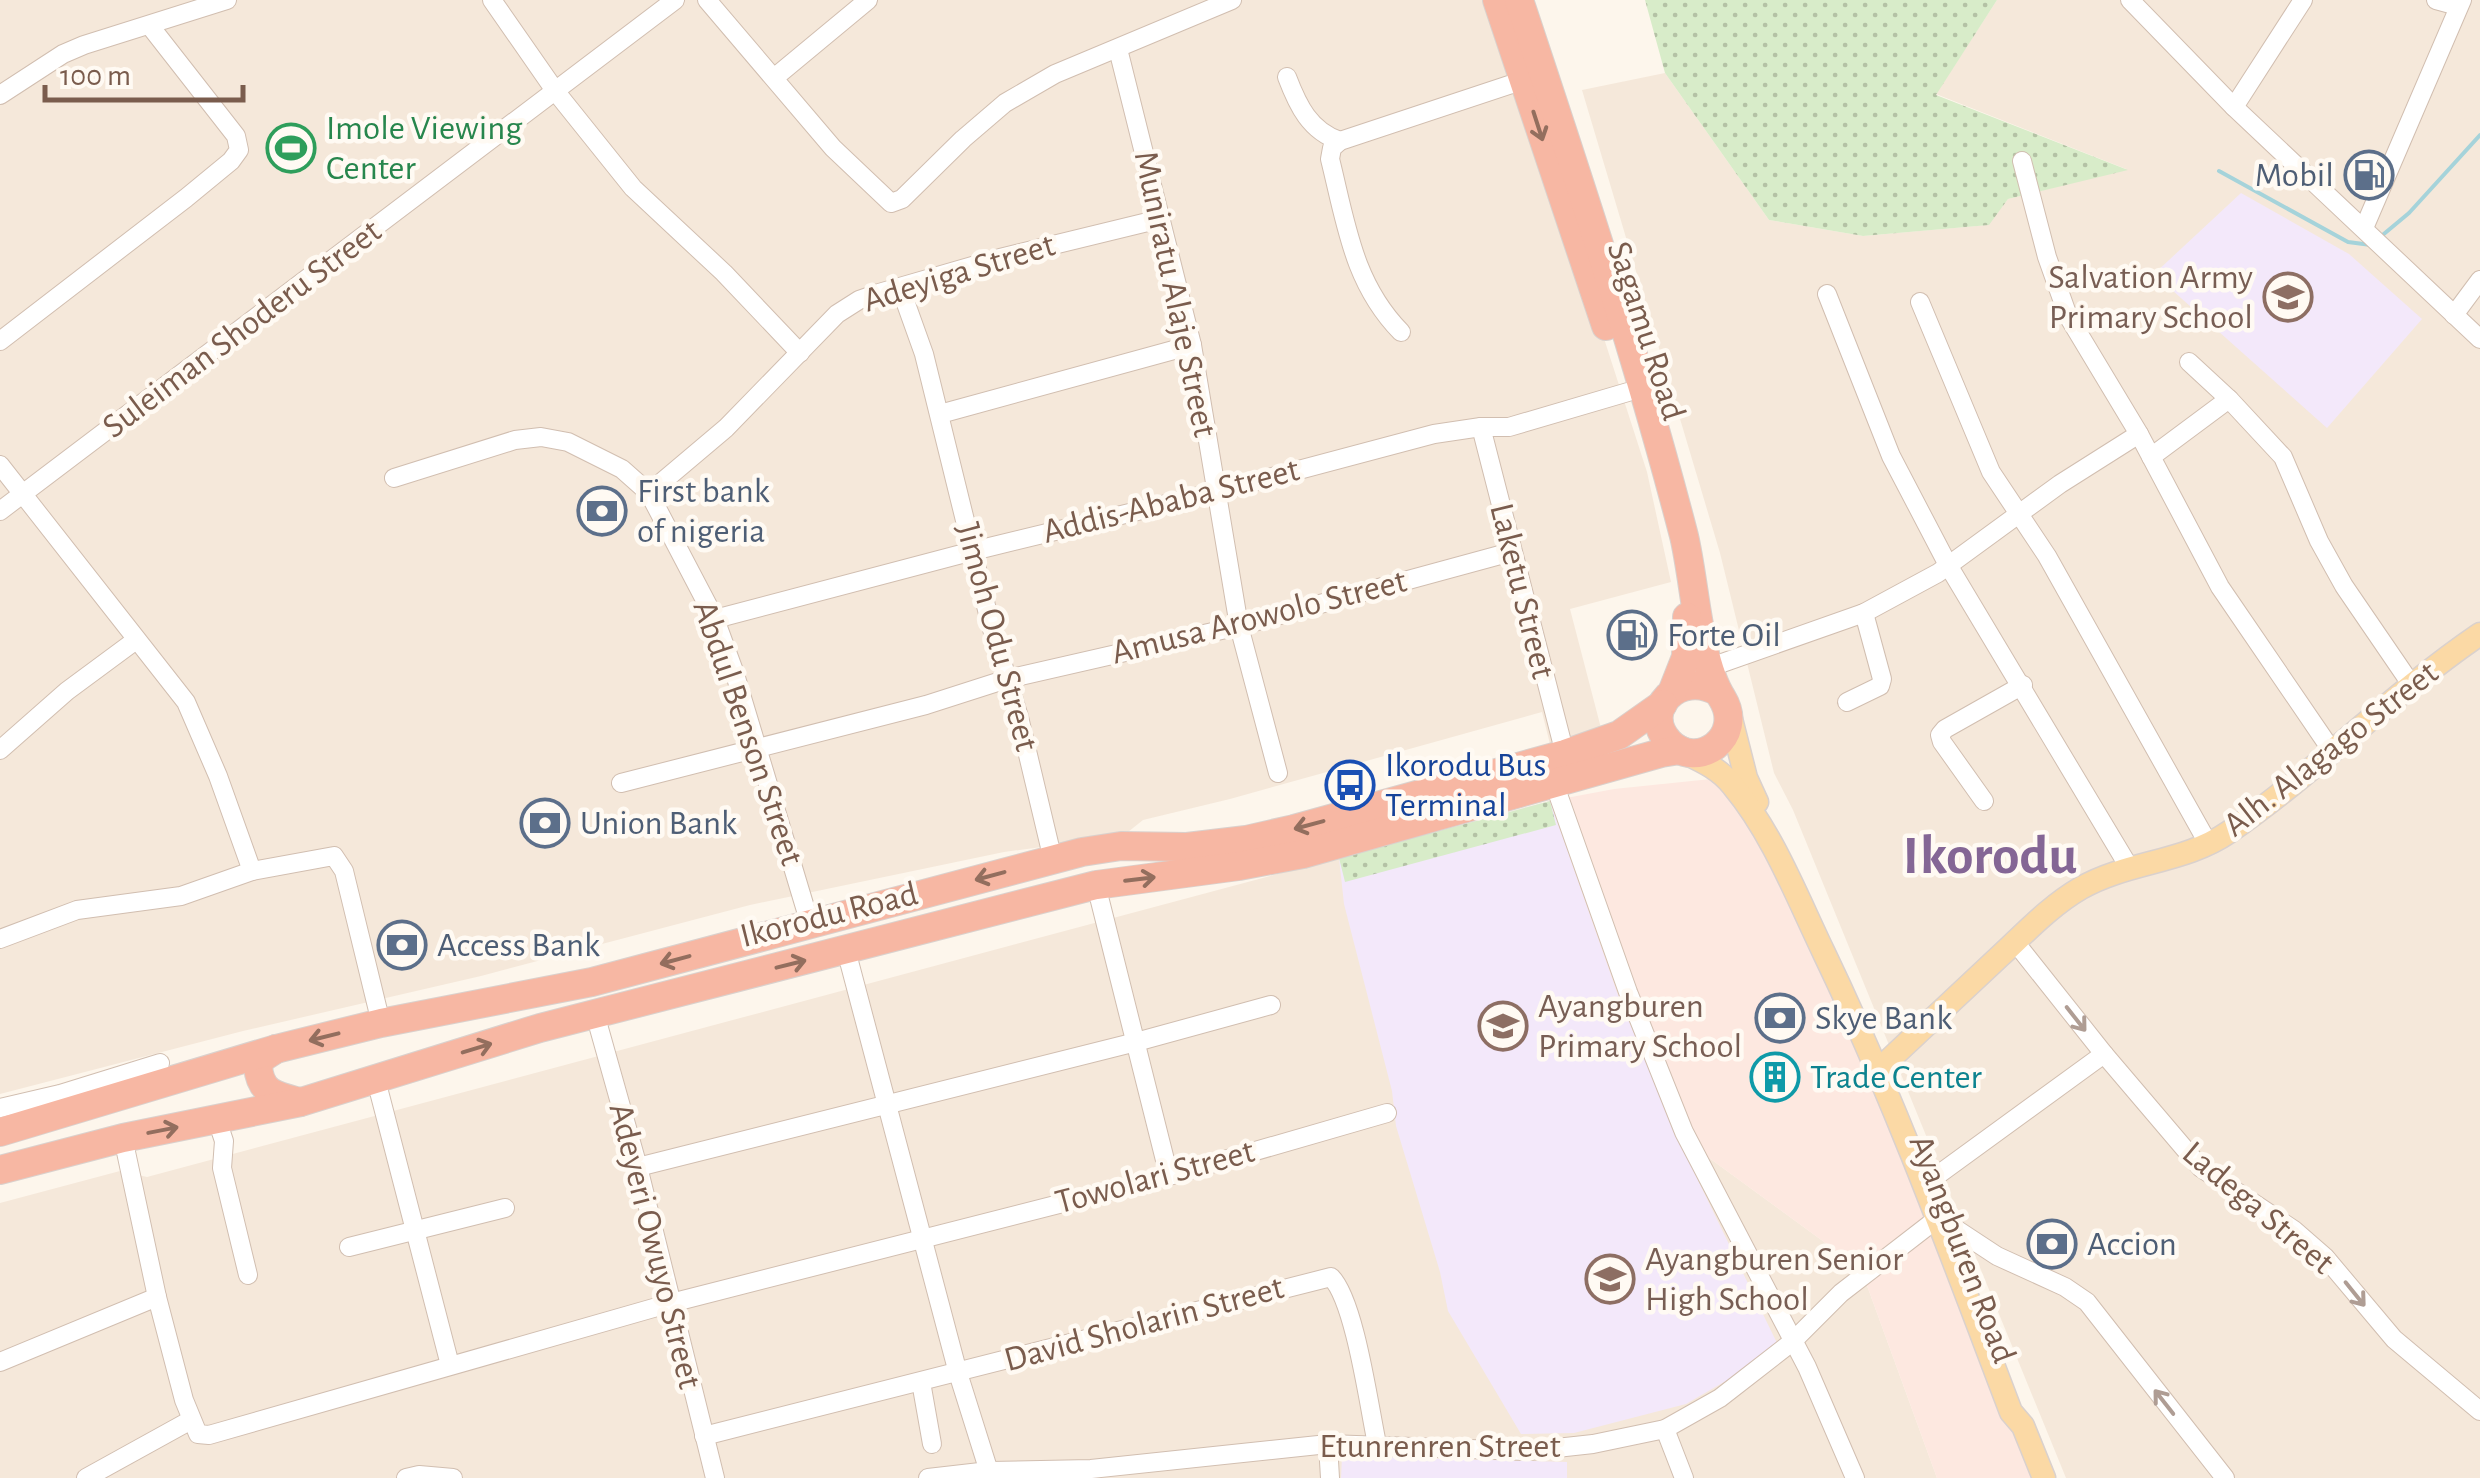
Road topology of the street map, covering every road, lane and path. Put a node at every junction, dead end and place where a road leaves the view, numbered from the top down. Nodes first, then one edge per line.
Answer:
1 (227, 0) edge
2 (492, 0) edge
3 (676, 0) edge
4 (707, 0) edge
5 (868, 0) edge
6 (1232, 0) edge
7 (1497, 0) edge
8 (1519, 0) edge
9 (2130, 0) edge
10 (2303, 0) edge
11 (2436, 0) edge
12 (2460, 3) edge
13 (150, 26) junction
14 (1118, 49) junction
15 (1287, 77) dead end
16 (774, 78) junction
17 (1524, 80) junction
18 (556, 92) junction
19 (0, 95) edge
20 (2234, 107) junction
21 (1340, 141) junction
22 (2022, 161) dead end
23 (1580, 214) junction
24 (1160, 219) junction
25 (2371, 235) junction
26 (2480, 280) edge
27 (900, 287) junction
28 (1827, 294) dead end
29 (1920, 302) dead end
30 (2454, 316) junction
31 (1401, 332) dead end
32 (2480, 339) edge
33 (0, 342) edge
34 (1192, 345) junction
35 (800, 353) junction
36 (2189, 362) dead end
37 (1628, 392) junction
38 (2229, 399) junction
39 (940, 414) junction
40 (1481, 426) junction
41 (2140, 434) junction
42 (2151, 457) junction
43 (0, 464) edge
44 (394, 478) dead end
45 (649, 492) junction
46 (1216, 492) junction
47 (24, 494) junction
48 (0, 512) edge
49 (2018, 514) junction
50 (972, 550) junction
51 (1511, 552) junction
52 (1948, 565) junction
53 (1864, 613) junction
54 (715, 619) junction
55 (1239, 626) junction
56 (2480, 634) edge
57 (136, 640) junction
58 (1006, 679) junction
59 (2412, 684) junction
60 (2022, 685) junction
61 (1719, 692) junction
62 (1668, 697) junction
63 (1847, 702) dead end
64 (759, 745) junction
65 (0, 750) edge
66 (1680, 750) junction
67 (2332, 751) junction
68 (1564, 754) junction
69 (1278, 774) dead end
70 (621, 783) dead end
71 (1554, 784) junction
72 (1984, 800) dead end
73 (1755, 809) junction
74 (2209, 845) junction
75 (1053, 860) junction
76 (2129, 868) junction
77 (252, 871) junction
78 (1096, 884) junction
79 (810, 924) junction
80 (0, 938) edge
81 (2015, 942) junction
82 (846, 950) junction
83 (1271, 1005) dead end
84 (595, 1014) junction
85 (382, 1023) junction
86 (1136, 1042) junction
87 (276, 1049) junction
88 (2104, 1054) junction
89 (1889, 1060) junction
90 (160, 1064) dead end
91 (376, 1080) junction
92 (301, 1102) junction
93 (887, 1106) junction
94 (1387, 1114) dead end
95 (217, 1120) junction
96 (1, 1124) edge
97 (123, 1138) junction
98 (638, 1167) junction
99 (0, 1170) edge
100 (1169, 1176) junction
101 (1936, 1177) junction
102 (506, 1208) dead end
103 (1947, 1224) junction
104 (416, 1231) junction
105 (922, 1238) junction
106 (349, 1247) dead end
107 (248, 1275) dead end
108 (158, 1298) junction
109 (671, 1303) junction
110 (1792, 1342) junction
111 (0, 1362) edge
112 (450, 1364) junction
113 (958, 1373) junction
114 (921, 1382) junction
115 (2480, 1411) edge
116 (190, 1420) junction
117 (1665, 1429) junction
118 (704, 1436) junction
119 (932, 1444) dead end
120 (1328, 1444) junction
121 (1377, 1444) junction
122 (990, 1474) edge
123 (86, 1478) edge
124 (406, 1478) edge
125 (453, 1478) edge
126 (715, 1478) edge
127 (928, 1478) edge
128 (1330, 1478) edge
129 (1684, 1478) edge
130 (1855, 1478) edge
131 (2044, 1478) edge
132 (2225, 1478) edge

1 - 13 street
2 - 18 street
3 - 18 street, Suleiman Shoderu Street
4 - 16 street
5 - 16 street
6 - 14 street
7 - 17 highway, Sagamu Road
8 - 23 highway, Sagamu Road
9 - 20 street
10 - 20 street
11 - 12 street
12 - 25 street
13 - 19 street
13 - 33 street
14 - 16 street
14 - 24 street, Muniratu Alaje Street
15 - 21 street
17 - 21 street
17 -> 23 highway, Sagamu Road
18 - 35 street
18 - 47 street, Suleiman Shoderu Street
20 - 25 street
21 - 31 street
22 - 41 street
23 - 37 highway, Sagamu Road
23 - 61 highway, Sagamu Road
24 - 27 street, Adeyiga Street
24 - 34 street, Muniratu Alaje Street
25 - 30 street
26 - 30 street
27 - 35 street, Adeyiga Street
27 - 39 street, Jimoh Odu Street
28 - 52 street
29 - 49 street
30 - 32 street
34 - 39 street
34 - 46 street, Muniratu Alaje Street
35 - 45 street, Adeyiga Street
36 - 38 street
37 - 40 street, Addis-Ababa Street
37 - 62 highway, Sagamu Road
38 - 42 street
38 - 59 street
39 - 50 street, Jimoh Odu Street
40 - 46 street, Addis-Ababa Street
40 - 51 street, Laketu Street
41 - 42 street
41 - 49 street
42 - 67 street
43 - 47 street
44 - 45 street
45 - 54 street, Abdul Benson Street
46 - 50 street, Addis-Ababa Street
46 - 55 street, Muniratu Alaje Street
47 - 48 street, Suleiman Shoderu Street
47 - 57 street
49 - 52 street
49 - 74 street
50 - 54 street, Addis-Ababa Street
50 - 58 street, Jimoh Odu Street
51 - 55 street, Amusa Arowolo Street
51 - 68 street, Laketu Street
52 - 53 street
52 - 60 street
53 - 61 street
53 - 63 street
54 - 64 street, Abdul Benson Street
55 - 58 street, Amusa Arowolo Street
55 - 69 street, Muniratu Alaje Street
56 - 59 main road, Alh. Alagago Street
57 - 65 street
57 - 77 street
58 - 64 street, Amusa Arowolo Street
58 - 75 street, Jimoh Odu Street
59 - 67 main road, Alh. Alagago Street
60 - 72 street
60 - 76 street
61 - 62 highway
61 - 66 highway
61 - 73 main road
62 - 66 highway
62 - 68 highway, Ikorodu Road
64 - 70 street, Amusa Arowolo Street
64 - 79 street, Abdul Benson Street
66 - 71 highway, Ikorodu Road
66 - 73 main road
67 - 74 main road, Alh. Alagago Street
68 -> 75 highway, Ikorodu Road
78 -> 71 highway, Ikorodu Road
71 - 110 street
73 - 89 main road, Ayangburen Road
73 - 103 main road, Ayangburen Road
74 - 76 main road, Alh. Alagago Street
75 -> 79 highway, Ikorodu Road
76 - 81 main road, Alh. Alagago Street
77 - 80 street
77 - 85 street
78 - 82 highway, Ikorodu Road
78 - 86 street
79 -> 85 highway, Ikorodu Road
81 -> 88 street, Ladega Street
81 - 89 main road, Alh. Alagago Street
84 -> 82 highway, Ikorodu Road
82 - 93 street
83 - 86 street
91 -> 84 highway, Ikorodu Road
84 - 98 street, Adeyeri Owuyo Street
85 -> 87 highway, Ikorodu Road
86 - 93 street
86 - 100 street
87 - 92 highway
87 - 96 highway, Ikorodu Road
88 - 101 street
88 -> 115 street, Ladega Street
89 - 101 main road, Ayangburen Road
90 - 96 street
91 - 92 highway, Ikorodu Road
91 - 104 street
92 - 95 highway, Ikorodu Road
93 - 98 street
93 - 105 street
94 - 100 street, Towolari Street
97 -> 95 highway, Ikorodu Road
95 - 107 street
97 - 99 highway, Ikorodu Road
97 - 108 street
98 - 109 street, Adeyeri Owuyo Street
100 - 105 street, Towolari Street
101 - 103 main road, Ayangburen Road
102 - 104 street
103 - 110 street, Etunrenren Street
103 - 131 main road, Ayangburen Road
132 -> 103 street
104 - 106 street
104 - 112 street
105 - 109 street, Towolari Street
105 - 113 street
108 - 111 street
108 - 116 street
109 - 112 street, Towolari Street
109 - 118 street, Adeyeri Owuyo Street
110 - 117 street, Etunrenren Street
110 - 130 street
112 - 116 street, Towolari Street
113 - 114 street, David Sholarin Street
113 - 121 street, David Sholarin Street
113 - 122 street
114 - 118 street, David Sholarin Street
114 - 119 street
116 - 123 street
117 - 121 street, Etunrenren Street
117 - 129 street
118 - 126 street, Adeyeri Owuyo Street
120 - 121 street, Etunrenren Street
120 - 122 street, Etunrenren Street
120 - 128 street
122 - 127 street, Etunrenren Street
124 - 125 street

